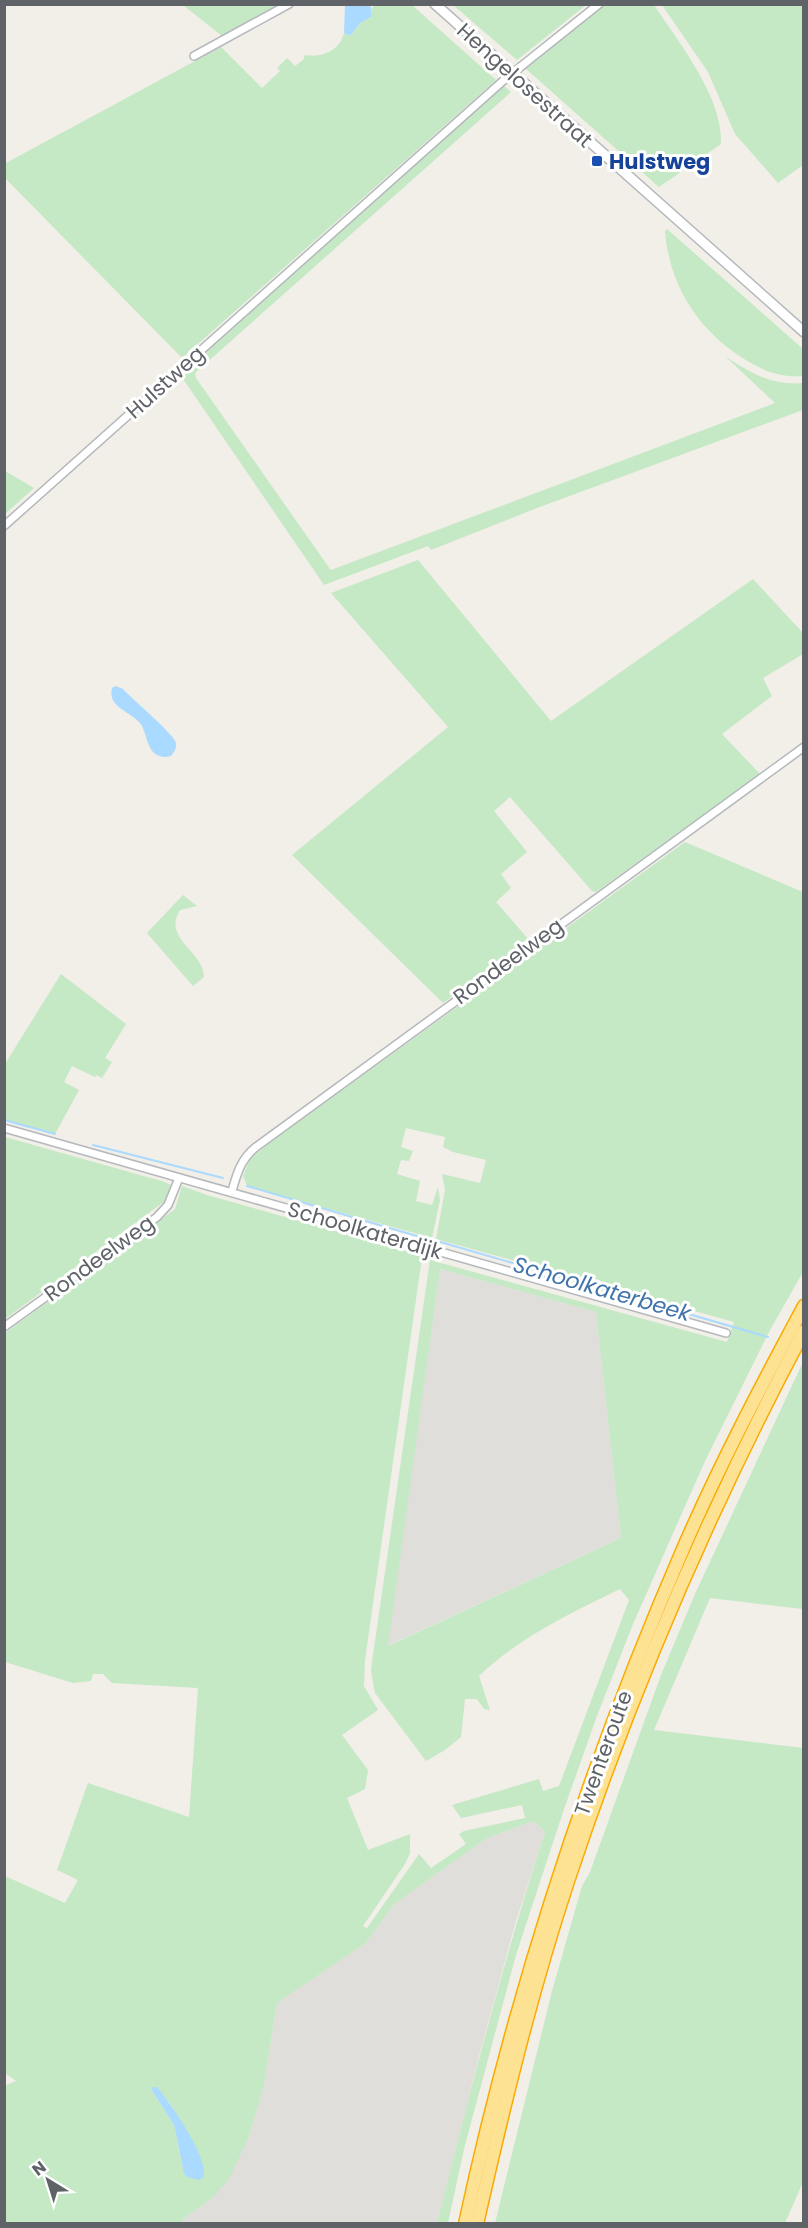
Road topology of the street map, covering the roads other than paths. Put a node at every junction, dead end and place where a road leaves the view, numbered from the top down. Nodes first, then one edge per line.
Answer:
1 (289, 4) edge
2 (435, 4) edge
3 (599, 4) edge
4 (194, 56) dead end
5 (511, 73) junction
6 (804, 332) edge
7 (4, 525) edge
8 (804, 747) edge
9 (4, 1128) edge
10 (179, 1178) junction
11 (232, 1191) junction
12 (804, 1306) edge
13 (4, 1327) edge
14 (804, 1331) edge
15 (726, 1333) dead end
16 (465, 2223) edge
17 (477, 2223) edge

1 - 4 street
2 - 5 main road, Hengelosestraat
3 - 5 street, Hulstweg
5 - 6 main road, Hengelosestraat
5 - 7 street, Hulstweg
8 - 11 street, Rondeelweg
9 - 10 street, Schoolkaterdijk
10 - 11 street, Schoolkaterdijk
10 - 13 street, Rondeelweg
11 - 15 street, Schoolkaterdijk
12 - 16 highway, Twenteroute
14 - 17 highway, Twenteroute

